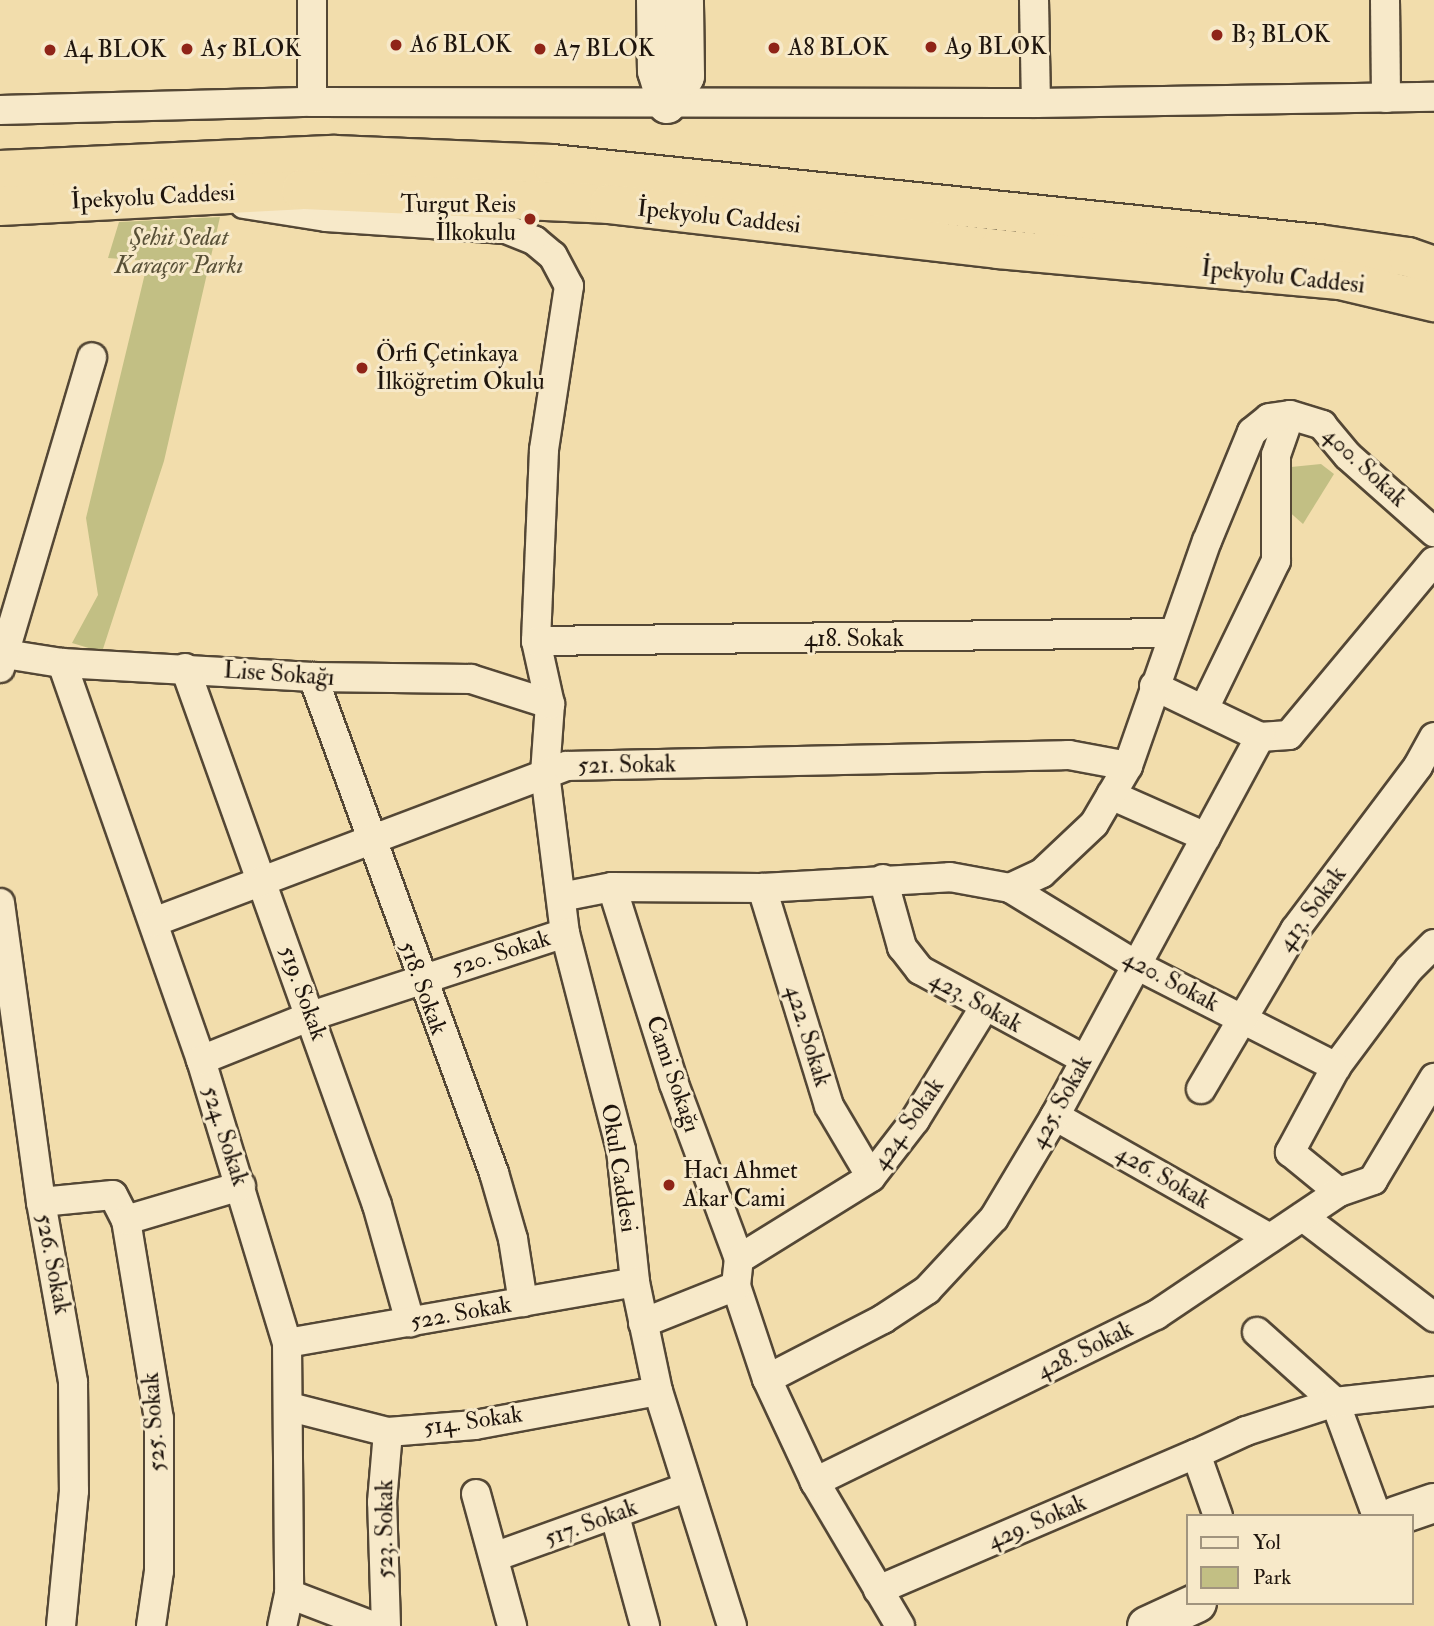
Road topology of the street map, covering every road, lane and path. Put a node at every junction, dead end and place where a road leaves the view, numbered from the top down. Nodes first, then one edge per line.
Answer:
1 (312, 0) edge
2 (656, 0) edge
3 (684, 0) edge
4 (1034, 0) edge
5 (1385, 0) edge
6 (1434, 97) edge
7 (1386, 98) junction
8 (312, 102) junction
9 (1036, 103) junction
10 (667, 104) junction
11 (0, 110) edge
12 (0, 153) edge
13 (141, 162) junction
14 (0, 170) edge
15 (208, 192) junction
16 (73, 202) junction
17 (0, 206) edge
18 (0, 217) edge
19 (1434, 266) edge
20 (1340, 281) junction
21 (1434, 302) edge
22 (1434, 324) edge
23 (92, 357) dead end
24 (1290, 415) junction
25 (1434, 532) edge
26 (1434, 561) edge
27 (1172, 633) junction
28 (536, 641) junction
29 (2, 661) edge
30 (62, 663) junction
31 (186, 668) junction
32 (313, 677) junction
33 (1154, 686) junction
34 (550, 704) junction
35 (1204, 709) junction
36 (1260, 737) junction
37 (1434, 737) edge
38 (1128, 766) junction
39 (1426, 770) edge
40 (545, 773) junction
41 (1111, 795) junction
42 (1206, 837) junction
43 (370, 843) junction
44 (883, 879) junction
45 (263, 882) junction
46 (612, 887) junction
47 (762, 888) junction
48 (1010, 888) junction
49 (561, 897) junction
50 (0, 902) edge
51 (154, 922) junction
52 (565, 933) junction
53 (1434, 944) edge
54 (1136, 965) junction
55 (420, 980) junction
56 (984, 1008) junction
57 (311, 1016) junction
58 (1239, 1017) junction
59 (1084, 1059) junction
60 (201, 1060) junction
61 (1336, 1067) junction
62 (1434, 1078) edge
63 (1201, 1089) dead end
64 (1055, 1116) junction
65 (871, 1177) junction
66 (241, 1186) junction
67 (1339, 1192) junction
68 (41, 1202) junction
69 (1303, 1217) junction
70 (126, 1220) junction
71 (1270, 1238) junction
72 (738, 1272) junction
73 (635, 1282) junction
74 (523, 1302) junction
75 (1434, 1317) edge
76 (410, 1322) junction
77 (643, 1323) junction
78 (1257, 1332) dead end
79 (287, 1343) junction
80 (768, 1379) junction
81 (658, 1391) junction
82 (1434, 1391) edge
83 (1335, 1402) junction
84 (290, 1406) junction
85 (388, 1432) junction
86 (1196, 1454) junction
87 (815, 1482) junction
88 (688, 1487) junction
89 (476, 1494) dead end
90 (1434, 1503) edge
91 (1217, 1514) edge
92 (1376, 1514) edge
93 (1402, 1514) edge
94 (615, 1516) junction
95 (494, 1557) junction
96 (878, 1590) junction
97 (289, 1594) junction
98 (1193, 1605) edge
99 (61, 1626) edge
100 (151, 1626) edge
101 (282, 1626) edge
102 (373, 1626) edge
103 (386, 1626) edge
104 (512, 1626) edge
105 (645, 1626) edge
106 (732, 1626) edge
107 (900, 1626) edge
108 (1147, 1626) edge

1 - 8 street
2 - 10 street
3 - 10 street
4 - 9 street
5 - 7 street
6 - 7 street
7 - 9 street
8 - 10 street
8 - 11 street
9 - 10 street
12 - 13 highway
13 - 14 highway, İpekyolu Caddesi
13 - 19 highway, İpekyolu Caddesi
15 - 16 highway, İpekyolu Caddesi
15 - 20 highway, İpekyolu Caddesi
15 - 28 street, Okul Caddesi
16 - 17 highway, İpekyolu Caddesi
16 - 18 highway
20 - 21 highway, İpekyolu Caddesi
20 - 22 highway
23 - 29 street
24 - 25 street, 400. Sokak
24 - 27 street
24 - 35 street
26 - 36 street
27 - 28 street, 418. Sokak
27 - 33 street
28 - 34 street, Okul Caddesi
29 - 30 street, Lise Sokağı
30 - 31 street, Lise Sokağı
30 - 51 street, 524. Sokak
31 - 32 street, Lise Sokağı
31 - 45 street, 519. Sokak
32 - 34 street, Lise Sokağı
32 - 43 street, 518. Sokak
33 - 35 street
33 - 38 street
34 - 40 street, Okul Caddesi
35 - 36 street
36 - 42 street, 425. Sokak
37 - 39 street, 413. Sokak
38 - 40 street, 521. Sokak
38 - 41 street
39 - 58 street, 413. Sokak
40 - 43 street, 521. Sokak
40 - 49 street, Okul Caddesi
41 - 42 street
41 - 48 street
42 - 54 street, 425. Sokak
43 - 45 street, 521. Sokak
43 - 55 street, 518. Sokak
44 - 47 street
44 - 48 street
44 - 56 street, 423. Sokak
45 - 51 street, 521. Sokak
45 - 57 street, 519. Sokak
46 - 47 street
46 - 49 street
46 - 72 street, Cami Sokağı
47 - 65 street, 422. Sokak
48 - 54 street, 420. Sokak
49 - 52 street, Okul Caddesi
50 - 68 street, 526. Sokak
51 - 60 street, 524. Sokak
52 - 55 street, 520. Sokak
52 - 73 street, Okul Caddesi
53 - 61 street
54 - 58 street, 420. Sokak
54 - 59 street, 425. Sokak
55 - 57 street, 520. Sokak
55 - 74 street, 518. Sokak
56 - 59 street, 423. Sokak
56 - 65 street, 424. Sokak
57 - 60 street, 520. Sokak
57 - 76 street, 519. Sokak
58 - 61 street, 420. Sokak
58 - 63 street, 413. Sokak
59 - 64 street, 425. Sokak
60 - 66 street, 524. Sokak
61 - 67 street
62 - 67 street, 428. Sokak
64 - 71 street, 426. Sokak
64 - 80 street, 425. Sokak
65 - 72 street, 424. Sokak
66 - 70 street
66 - 79 street, 524. Sokak
67 - 69 street, 428. Sokak
68 - 70 street, 525. Sokak
68 - 99 street, 526. Sokak
69 - 71 street, 428. Sokak
69 - 75 street
70 - 100 street, 525. Sokak
71 - 87 street, 428. Sokak
72 - 77 street, 424. Sokak
72 - 80 street, Cami Sokağı
73 - 74 street, 522. Sokak
73 - 77 street, Okul Caddesi
74 - 76 street, 522. Sokak
76 - 79 street, 522. Sokak
77 - 81 street, Okul Caddesi
78 - 83 street
79 - 84 street, 524. Sokak
80 - 87 street, Cami Sokağı
81 - 85 street, 514. Sokak
81 - 88 street, Okul Caddesi
82 - 83 street, 429. Sokak
83 - 86 street, 429. Sokak
83 - 92 street
84 - 85 street, 514. Sokak
84 - 97 street, 524. Sokak
85 - 103 street, 523. Sokak
86 - 91 street
86 - 96 street, 429. Sokak
87 - 96 street, Cami Sokağı
88 - 94 street, 517. Sokak
88 - 106 street, Okul Caddesi
89 - 95 street
90 - 93 street
94 - 95 street, 517. Sokak
94 - 105 street
95 - 104 street
96 - 107 street, Cami Sokağı
97 - 101 street, 524. Sokak
97 - 102 street
98 - 108 street

